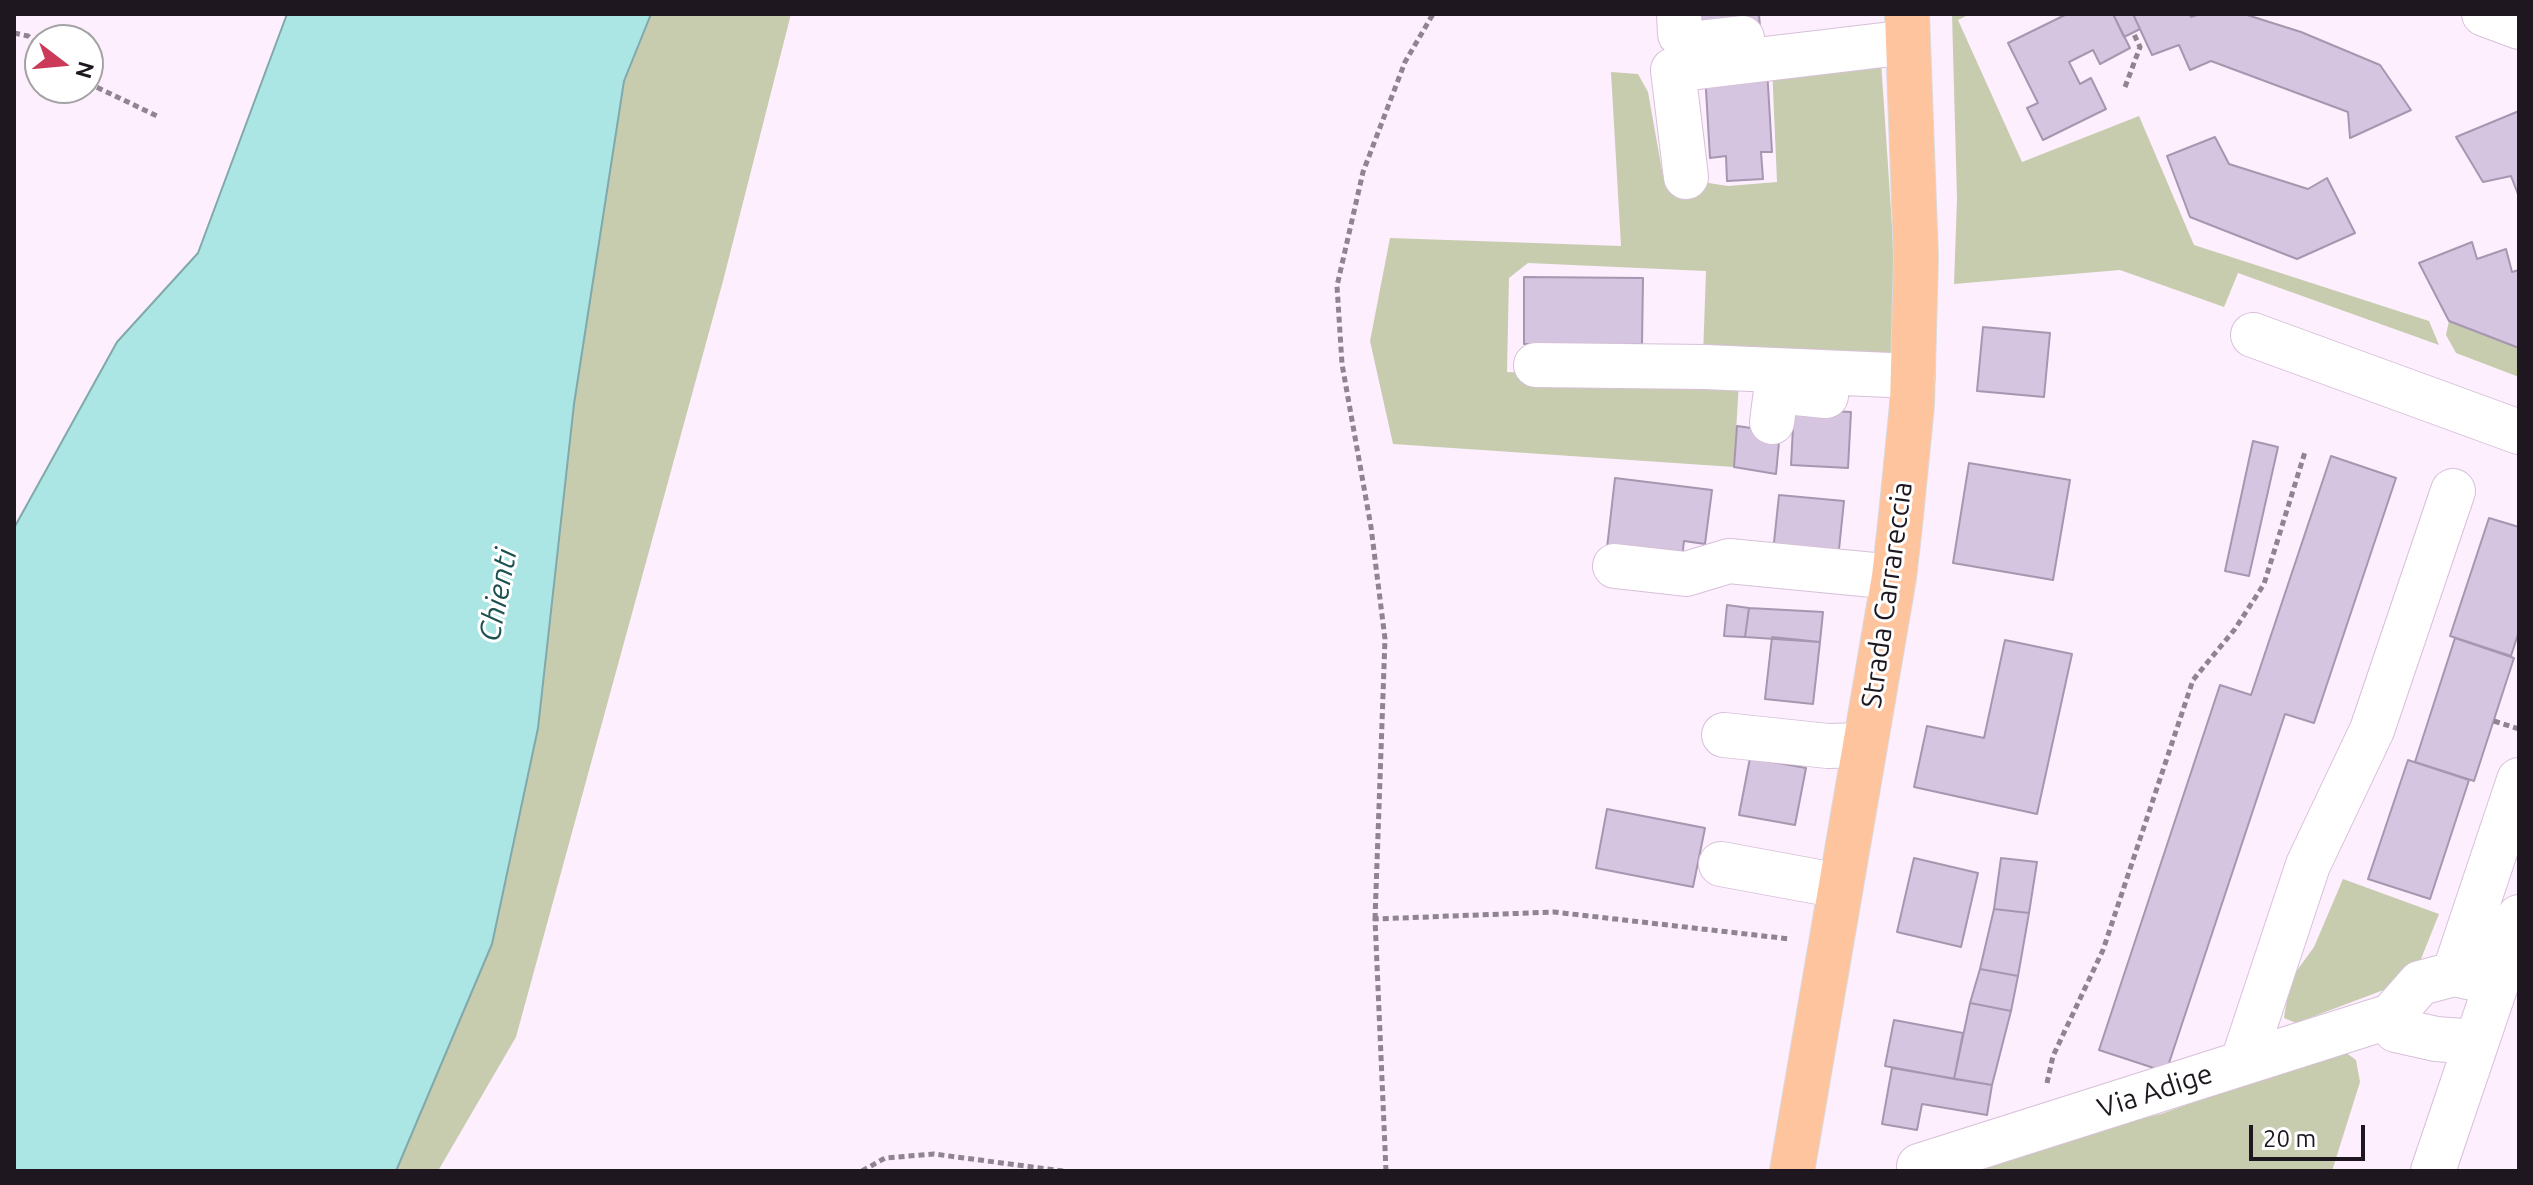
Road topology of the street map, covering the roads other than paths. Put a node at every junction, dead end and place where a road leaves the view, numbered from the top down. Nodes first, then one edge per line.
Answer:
1 (1679, 14) edge
2 (2484, 14) edge
3 (1906, 23) edge
4 (2519, 27) edge
5 (1686, 177) dead end
6 (2253, 335) dead end
7 (1536, 365) dead end
8 (1913, 390) junction
9 (1772, 422) dead end
10 (2519, 432) edge
11 (2453, 491) dead end
12 (1615, 566) dead end
13 (1739, 587) dead end
14 (1892, 590) junction
15 (1724, 735) dead end
16 (1865, 745) junction
17 (2519, 780) edge
18 (1721, 864) dead end
19 (1840, 886) junction
20 (2511, 948) edge
21 (2454, 974) junction
22 (2391, 1016) junction
23 (2475, 1042) junction
24 (2243, 1061) junction
25 (1919, 1166) dead end
26 (1792, 1171) edge
27 (2433, 1171) edge

1 - 3 street
2 - 4 street
3 - 5 street
3 - 8 main road, Strada Carrareccia
6 - 10 street
7 - 8 street
8 - 9 street
8 - 14 main road, Strada Carrareccia
11 - 24 street
12 - 14 street
13 - 14 street
14 - 16 main road, Strada Carrareccia
15 - 16 street
16 - 19 main road, Strada Carrareccia
17 - 21 street
18 - 19 street
19 - 26 main road, Strada Carrareccia
20 - 21 street
20 - 23 street
21 - 22 street
22 - 23 street
22 - 24 street, Via Adige
23 - 27 street
24 - 25 street, Via Adige

